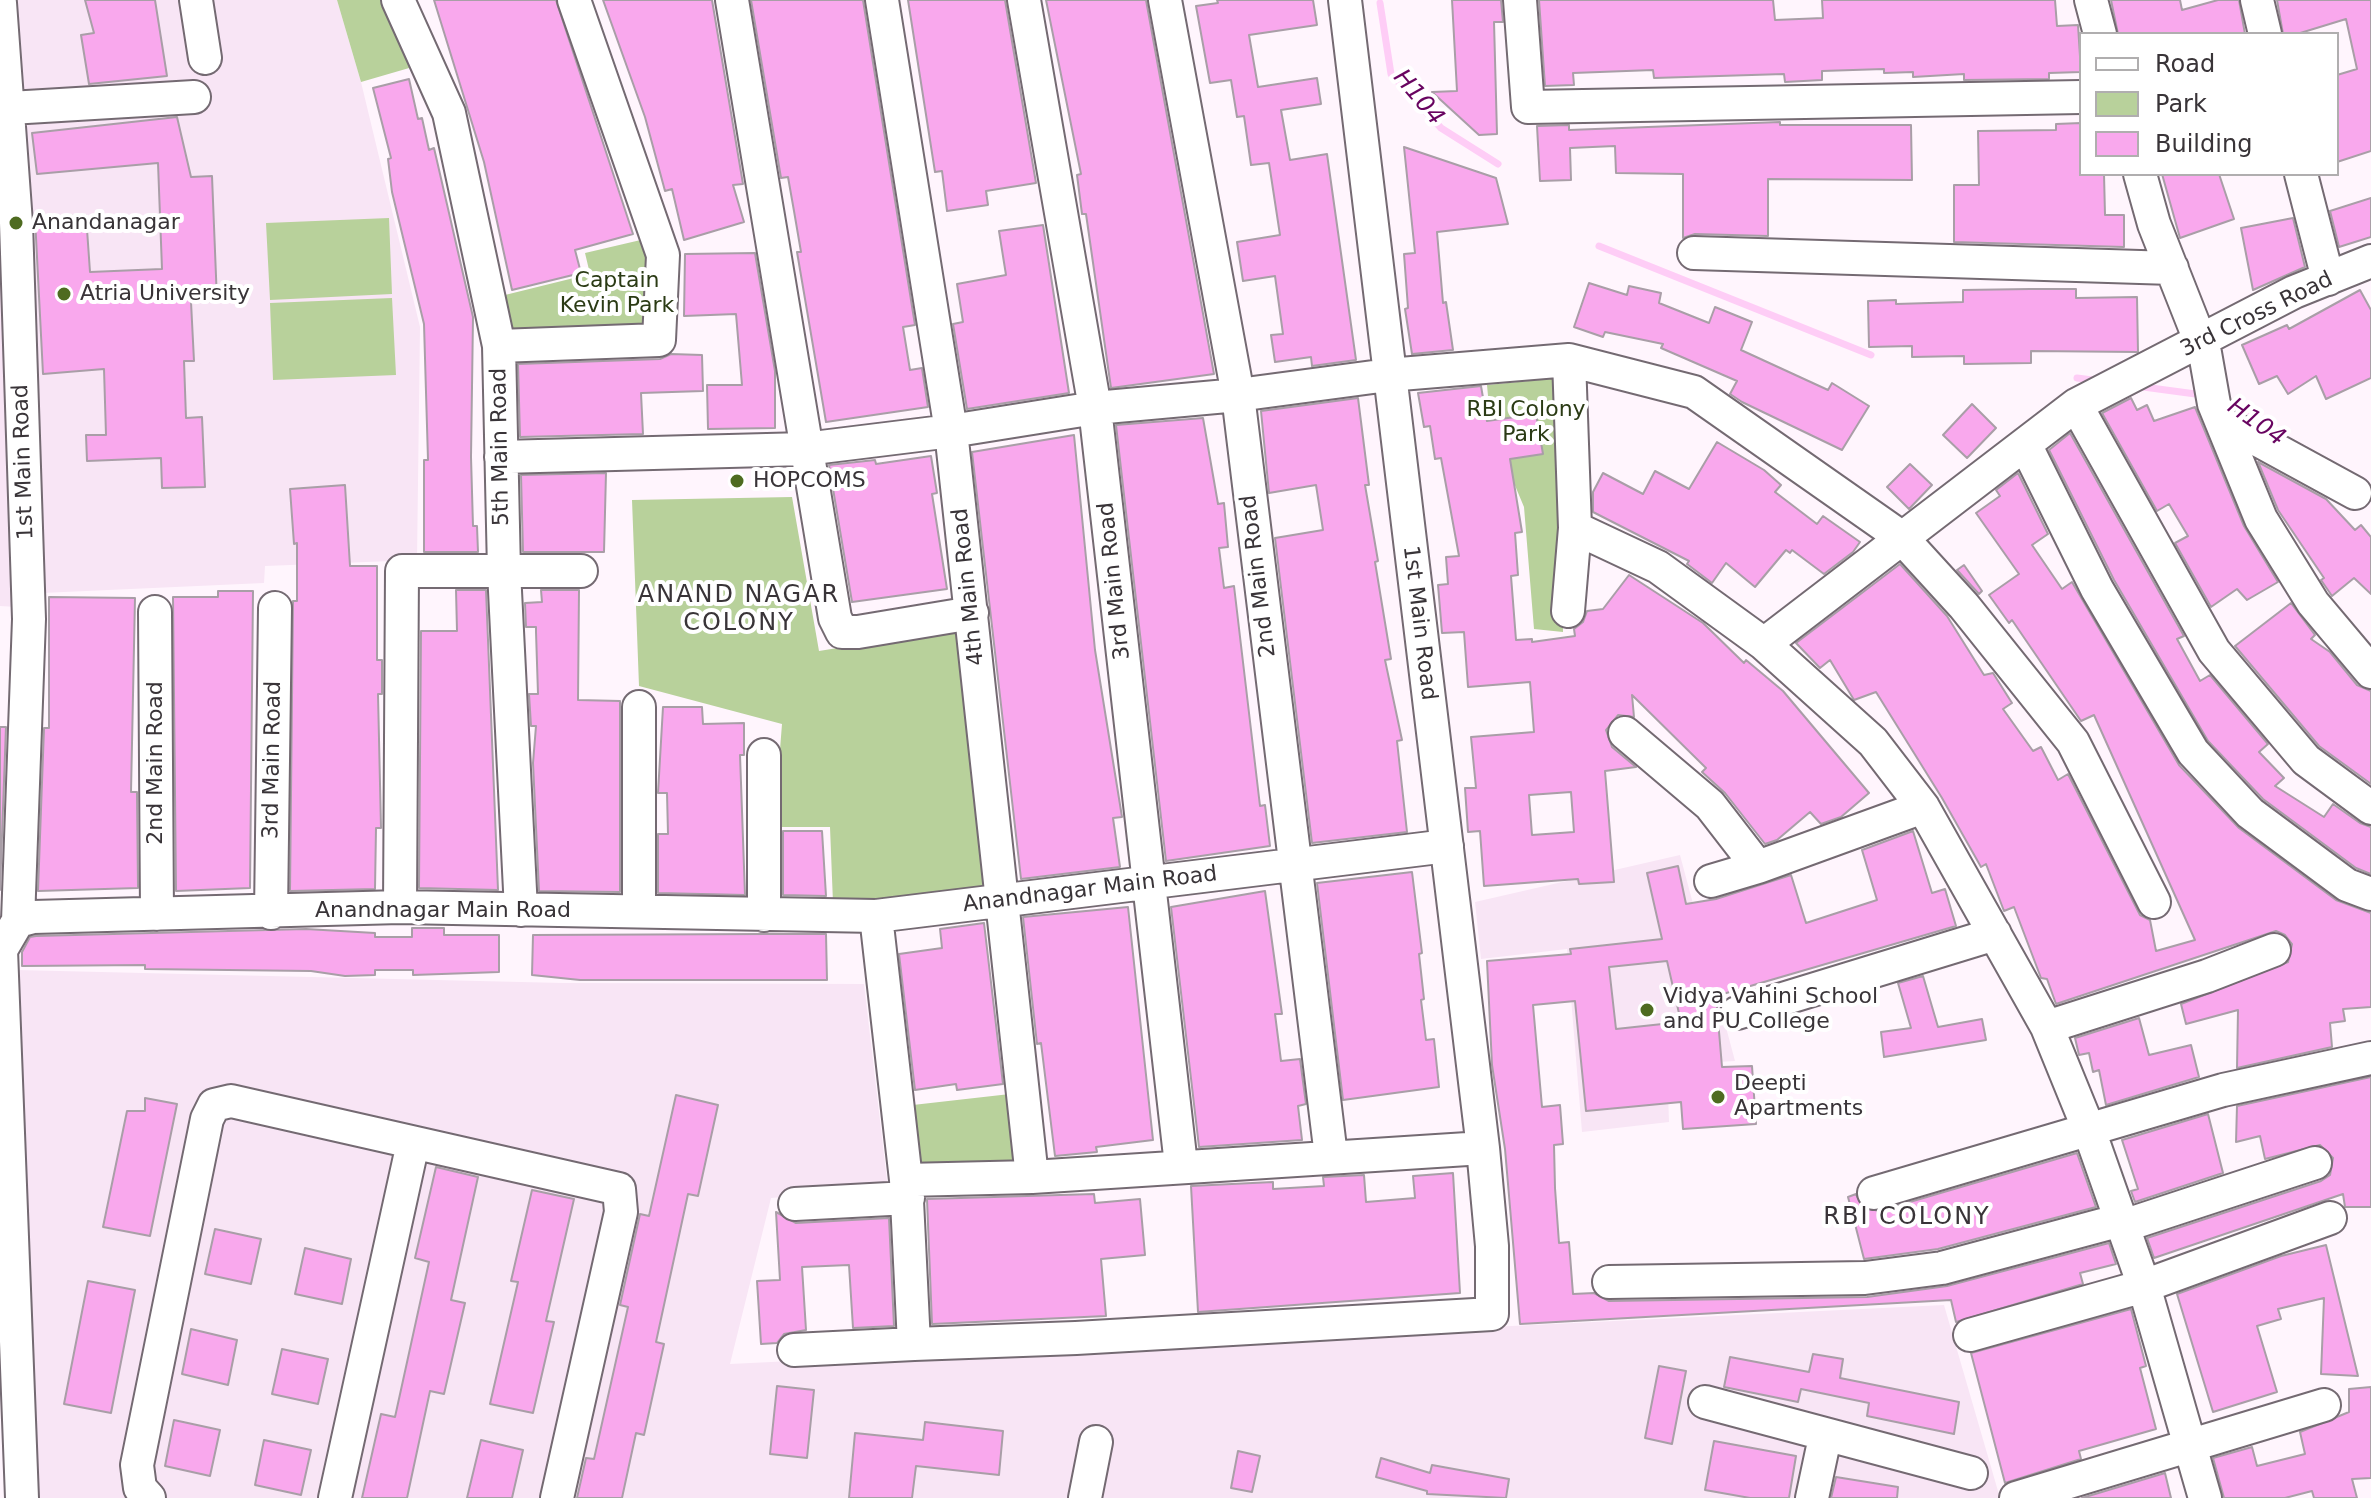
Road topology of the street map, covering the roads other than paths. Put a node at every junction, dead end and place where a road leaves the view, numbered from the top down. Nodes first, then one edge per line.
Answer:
1 (196, 0) edge
2 (398, 0) edge
3 (574, 0) edge
4 (732, 0) edge
5 (882, 0) edge
6 (1024, 0) edge
7 (1165, 0) edge
8 (1345, 0) edge
9 (1520, 0) edge
10 (2091, 0) edge
11 (2257, 0) edge
12 (0, 3) edge
13 (2099, 32) edge
14 (2265, 32) edge
15 (205, 58) dead end
16 (194, 97) dead end
17 (2079, 97) edge
18 (10, 108) junction
19 (2141, 176) edge
20 (2302, 176) edge
21 (1694, 253) dead end
22 (2370, 263) edge
23 (2172, 268) junction
24 (2328, 279) junction
25 (499, 346) junction
26 (2203, 348) junction
27 (1569, 360) junction
28 (1388, 375) junction
29 (1238, 395) junction
30 (2086, 400) junction
31 (1095, 408) junction
32 (951, 431) junction
33 (2227, 437) junction
34 (2025, 444) junction
35 (805, 449) junction
36 (501, 457) junction
37 (2355, 493) dead end
38 (1575, 528) junction
39 (1901, 537) junction
40 (504, 571) junction
41 (581, 571) dead end
42 (275, 608) dead end
43 (1568, 611) dead end
44 (155, 612) dead end
45 (972, 613) junction
46 (1764, 644) junction
47 (2371, 672) edge
48 (639, 707) dead end
49 (1625, 733) dead end
50 (764, 755) dead end
51 (1923, 807) junction
52 (2371, 808) edge
53 (1447, 846) junction
54 (1293, 865) junction
55 (1758, 867) junction
56 (1711, 881) dead end
57 (1149, 883) junction
58 (2371, 894) edge
59 (1005, 902) junction
60 (2154, 902) dead end
61 (400, 907) junction
62 (521, 910) junction
63 (639, 911) junction
64 (271, 913) junction
65 (157, 914) junction
66 (764, 915) junction
67 (876, 916) junction
68 (18, 921) junction
69 (1995, 934) junction
70 (2274, 950) dead end
71 (1737, 1013) dead end
72 (2047, 1027) junction
73 (2371, 1058) edge
74 (2089, 1130) junction
75 (413, 1143) junction
76 (1483, 1148) junction
77 (1331, 1156) junction
78 (2315, 1163) dead end
79 (1181, 1165) junction
80 (6, 1167) edge
81 (1032, 1177) junction
82 (907, 1189) junction
83 (1874, 1193) dead end
84 (795, 1204) dead end
85 (2330, 1218) dead end
86 (2122, 1223) junction
87 (1609, 1282) dead end
88 (2144, 1286) junction
89 (1970, 1335) dead end
90 (914, 1344) junction
91 (794, 1350) dead end
92 (1705, 1402) dead end
93 (2324, 1405) dead end
94 (1825, 1437) junction
95 (1096, 1442) dead end
96 (2190, 1445) junction
97 (1971, 1473) dead end
98 (22, 1498) edge
99 (149, 1498) edge
100 (335, 1498) edge
101 (557, 1498) edge
102 (1085, 1498) edge
103 (1812, 1498) edge
104 (2016, 1498) edge
105 (2205, 1498) edge

1 - 15 street
2 - 25 street, 5th Main Road
3 - 25 street
4 - 35 street
5 - 32 street, 4th Main Road
6 - 31 street, 3rd Main Road
7 - 29 street, 2nd Main Road
8 - 28 street, 1st Main Road
9 - 17 street
10 - 13 street
11 - 14 street
12 - 18 street, 1st Main Road
16 - 18 street
18 - 68 street, 1st Main Road
19 - 23 street
20 - 24 street
21 - 23 street
22 - 24 street, 3rd Cross Road
23 - 26 street
24 - 26 street, 3rd Cross Road
25 - 36 street, 5th Main Road
26 - 30 street, 3rd Cross Road
26 - 33 street
27 - 28 street
27 - 38 street
27 - 39 street
28 - 29 street
28 - 53 street, 1st Main Road
29 - 31 street
29 - 54 street, 2nd Main Road
30 - 34 street, 3rd Cross Road
30 - 52 street
31 - 32 street
31 - 57 street, 3rd Main Road
32 - 35 street
32 - 45 street, 4th Main Road
33 - 37 street
33 - 47 street
34 - 39 street, 3rd Cross Road
34 - 58 street
35 - 36 street
35 - 45 street
36 - 40 street, 5th Main Road
38 - 43 street
38 - 46 street
39 - 46 street, 3rd Cross Road
39 - 60 street
40 - 41 street
40 - 61 street
40 - 62 street, 5th Main Road
42 - 64 street, 3rd Main Road
44 - 65 street, 2nd Main Road
45 - 59 street, 4th Main Road
46 - 51 street
48 - 63 street
49 - 55 street
50 - 66 street
51 - 55 street
51 - 69 street
53 - 54 street, Anandnagar Main Road
53 - 76 street, 1st Main Road
54 - 57 street, Anandnagar Main Road
54 - 77 street, 2nd Main Road
55 - 56 street
57 - 59 street, Anandnagar Main Road
57 - 79 street, 3rd Main Road
59 - 67 street, Anandnagar Main Road
59 - 81 street, 4th Main Road
61 - 62 street, Anandnagar Main Road
61 - 64 street, Anandnagar Main Road
62 - 63 street, Anandnagar Main Road
63 - 66 street, Anandnagar Main Road
64 - 65 street, Anandnagar Main Road
65 - 68 street, Anandnagar Main Road
66 - 67 street, Anandnagar Main Road
67 - 82 street
68 - 80 street
69 - 71 street
69 - 72 street
70 - 72 street
72 - 74 street
73 - 74 street
74 - 83 street
74 - 86 street
75 - 99 street
75 - 100 street
75 - 101 street
76 - 77 street
76 - 90 street, 1st Main Road
77 - 79 street
78 - 86 street
79 - 81 street
80 - 98 street
81 - 82 street
82 - 84 street
82 - 90 street
85 - 88 street
86 - 87 street
86 - 88 street
88 - 89 street
88 - 96 street
90 - 91 street
92 - 94 street
93 - 96 street
94 - 97 street
94 - 103 street
95 - 102 street
96 - 104 street
96 - 105 street

